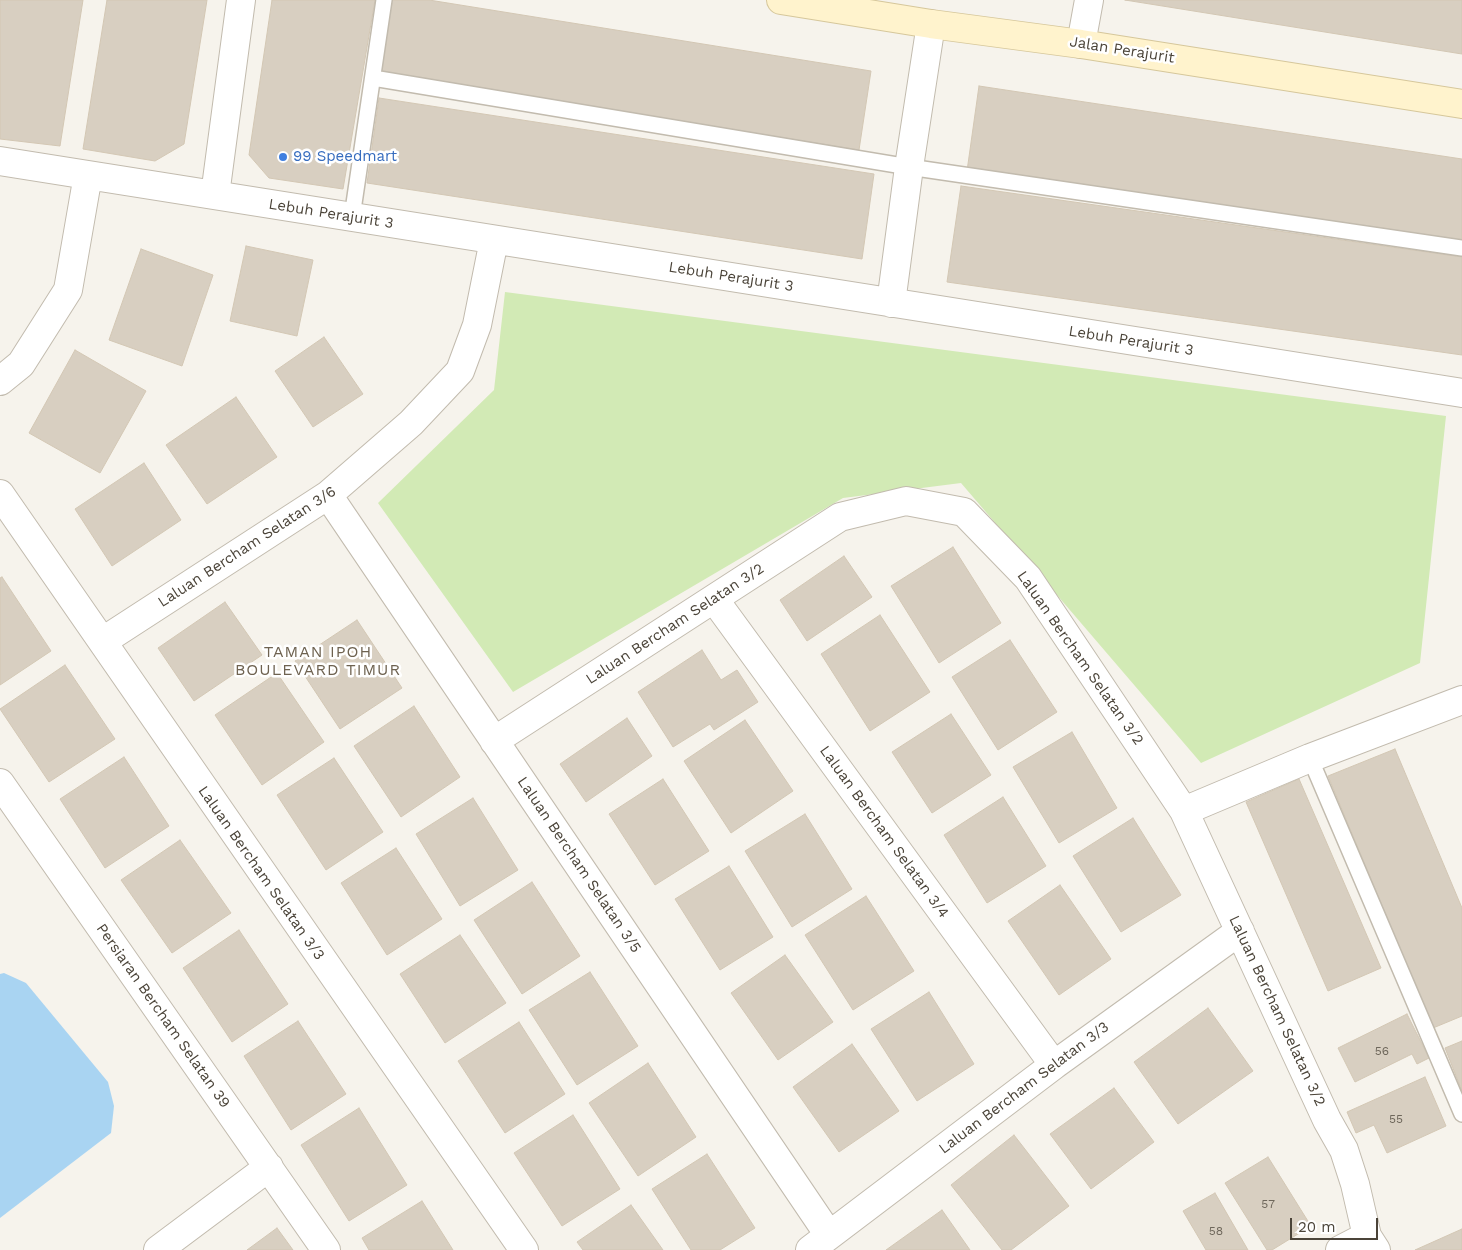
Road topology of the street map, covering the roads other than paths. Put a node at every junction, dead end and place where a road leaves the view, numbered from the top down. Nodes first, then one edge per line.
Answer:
1 (241, 0) edge
2 (384, 0) edge
3 (781, 0) edge
4 (1089, 0) edge
5 (931, 24) junction
6 (1081, 44) junction
7 (373, 78) junction
8 (1462, 104) edge
9 (0, 161) edge
10 (909, 167) junction
11 (88, 175) junction
12 (215, 195) junction
13 (352, 217) junction
14 (494, 240) junction
15 (1462, 248) edge
16 (891, 303) junction
17 (0, 381) edge
18 (1462, 393) edge
19 (0, 494) edge
20 (328, 496) junction
21 (714, 599) junction
22 (103, 641) junction
23 (1462, 700) edge
24 (494, 741) junction
25 (1310, 758) junction
26 (0, 783) edge
27 (1184, 811) junction
28 (1240, 931) junction
29 (1054, 1064) junction
30 (1462, 1114) edge
31 (269, 1167) junction
32 (820, 1242) edge
33 (1372, 1243) edge
34 (158, 1250) edge
35 (326, 1250) edge
36 (524, 1250) edge
37 (1340, 1250) edge

1 - 12 street
2 - 7 lane
3 - 5 street, Jalan Perajurit
4 - 6 street
5 - 6 street, Jalan Perajurit
5 - 10 street
6 - 8 street, Jalan Perajurit
7 - 10 lane
7 - 13 lane
9 - 11 street, Lebuh Perajurit 3
10 - 15 lane
10 - 16 street
11 - 12 street, Lebuh Perajurit 3
11 - 17 street
12 - 13 street, Lebuh Perajurit 3
13 - 14 street, Lebuh Perajurit 3
14 - 16 street, Lebuh Perajurit 3
14 - 20 street, Laluan Bercham Selatan 3/6
16 - 18 street, Lebuh Perajurit 3
19 - 22 street, Laluan Bercham Selatan 3/3
20 - 22 street, Laluan Bercham Selatan 3/6
20 - 24 street, Laluan Bercham Selatan 3/5
21 - 24 street, Laluan Bercham Selatan 3/2
21 - 27 street, Laluan Bercham Selatan 3/2
21 - 29 street, Laluan Bercham Selatan 3/4
22 - 36 street, Laluan Bercham Selatan 3/3
23 - 25 street
24 - 32 street, Laluan Bercham Selatan 3/5
25 - 27 street
25 - 30 lane
26 - 31 street, Persiaran Bercham Selatan 39
27 - 28 street, Laluan Bercham Selatan 3/2
28 - 29 street, Laluan Bercham Selatan 3/3
28 - 33 street, Laluan Bercham Selatan 3/2
29 - 32 street, Laluan Bercham Selatan 3/3
31 - 34 street
31 - 35 street, Persiaran Bercham Selatan 39
33 - 37 street

